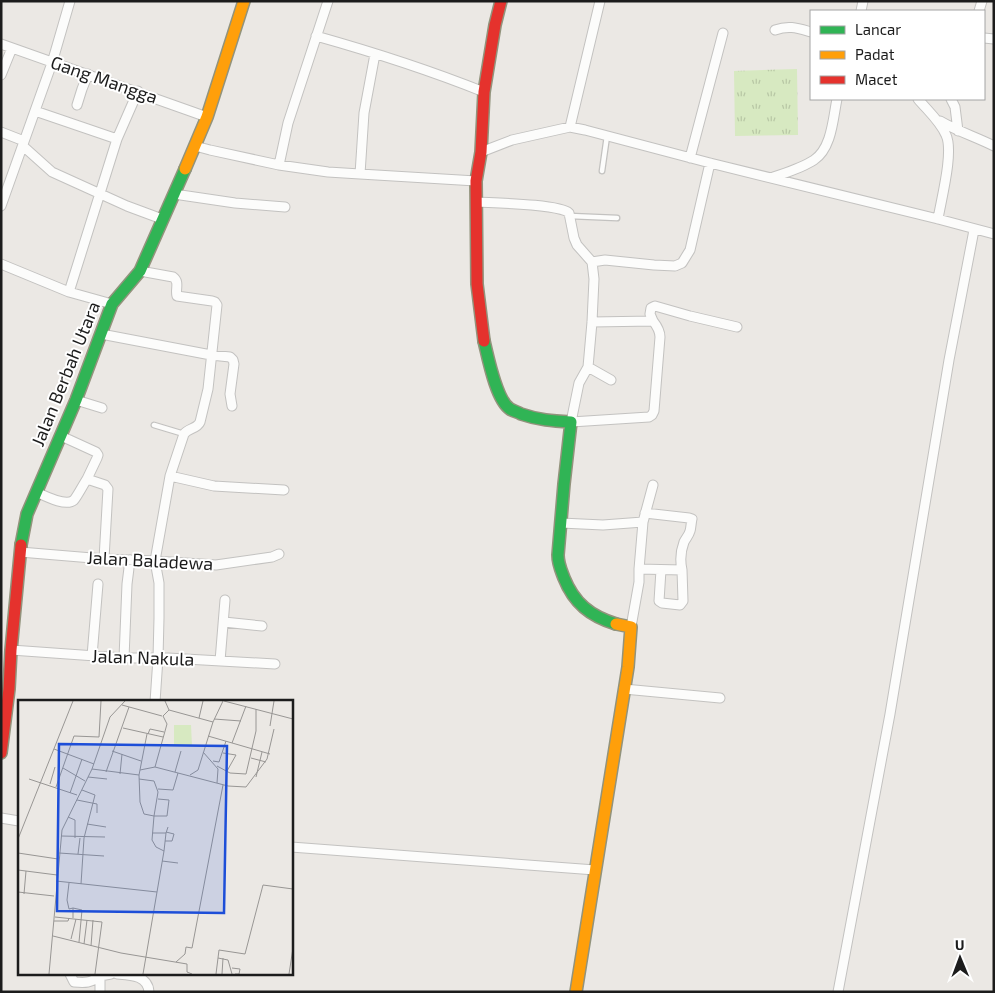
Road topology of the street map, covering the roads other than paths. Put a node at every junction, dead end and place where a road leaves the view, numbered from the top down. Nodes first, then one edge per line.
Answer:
1 (70, 1) edge
2 (244, 1) edge
3 (328, 1) edge
4 (501, 1) edge
5 (600, 1) edge
6 (775, 30) dead end
7 (810, 32) edge
8 (723, 33) dead end
9 (316, 36) junction
10 (1, 44) edge
11 (12, 48) junction
12 (375, 54) junction
13 (52, 63) junction
14 (88, 74) junction
15 (1, 75) edge
16 (138, 92) junction
17 (484, 92) junction
18 (837, 100) edge
19 (919, 100) edge
20 (952, 100) edge
21 (77, 105) dead end
22 (34, 111) junction
23 (207, 117) junction
24 (937, 120) junction
25 (570, 127) junction
26 (958, 131) junction
27 (1, 132) edge
28 (607, 136) junction
29 (117, 138) junction
30 (23, 143) junction
31 (195, 146) junction
32 (994, 146) edge
33 (481, 152) junction
34 (690, 158) junction
35 (710, 163) junction
36 (279, 165) junction
37 (602, 171) dead end
38 (360, 174) junction
39 (771, 178) junction
40 (476, 180) junction
41 (100, 194) junction
42 (174, 194) junction
43 (477, 202) junction
44 (1, 206) edge
45 (285, 207) dead end
46 (570, 216) junction
47 (617, 218) dead end
48 (162, 219) junction
49 (938, 219) junction
50 (974, 230) junction
51 (994, 234) edge
52 (592, 262) junction
53 (1, 264) edge
54 (140, 271) junction
55 (69, 292) junction
56 (112, 304) junction
57 (653, 320) junction
58 (592, 322) junction
59 (737, 327) dead end
60 (101, 334) junction
61 (211, 355) junction
62 (588, 367) junction
63 (611, 380) dead end
64 (76, 400) junction
65 (232, 406) dead end
66 (102, 408) dead end
67 (571, 422) junction
68 (154, 425) dead end
69 (184, 434) junction
70 (61, 436) junction
71 (170, 476) junction
72 (87, 479) junction
73 (653, 485) dead end
74 (284, 490) dead end
75 (36, 492) junction
76 (644, 518) junction
77 (561, 523) junction
78 (20, 552) junction
79 (279, 554) dead end
80 (104, 560) junction
81 (130, 560) junction
82 (155, 561) junction
83 (638, 570) junction
84 (661, 570) junction
85 (682, 570) junction
86 (98, 584) dead end
87 (226, 600) dead end
88 (224, 622) junction
89 (262, 626) dead end
90 (631, 627) junction
91 (11, 650) junction
92 (92, 656) junction
93 (124, 658) junction
94 (158, 658) junction
95 (220, 661) junction
96 (275, 664) dead end
97 (5, 689) edge
98 (624, 689) junction
99 (720, 698) dead end
100 (155, 700) edge
101 (1, 753) edge
102 (1, 818) edge
103 (18, 820) edge
104 (292, 847) edge
105 (595, 870) junction
106 (71, 976) edge
107 (100, 976) joint
108 (132, 976) edge
109 (100, 992) edge
110 (149, 992) edge
111 (576, 992) edge
112 (838, 992) edge

1 - 13 street
2 - 23 street, Jalan Berbah Utara
3 - 9 street
4 - 17 street
5 - 25 street
6 - 7 street
8 - 34 street
9 - 12 street
9 - 36 street
10 - 11 street, Gang Mangga
11 - 13 street, Gang Mangga
11 - 15 street
12 - 17 street
12 - 38 street
13 - 14 street, Gang Mangga
13 - 22 street
14 - 16 street, Gang Mangga
14 - 21 street
16 - 23 street, Gang Mangga
16 - 29 street
17 - 33 street
18 - 39 street
19 - 24 street
20 - 26 street
22 - 29 street
22 - 30 street
23 - 31 street, Jalan Berbah Utara
24 - 26 street
24 - 49 street
25 - 28 street
25 - 33 street
26 - 32 street
27 - 30 street
28 - 34 street
28 - 37 lane
29 - 41 street
30 - 41 street
30 - 44 street
31 - 36 street
31 - 42 street, Jalan Berbah Utara
33 - 40 street
34 - 35 street
35 - 39 street
35 - 52 street
36 - 38 street
38 - 40 street
39 - 49 street
40 - 43 street
41 - 48 street
41 - 55 street
42 - 45 street
42 - 48 street, Jalan Berbah Utara
43 - 46 street
43 - 67 street
46 - 47 lane
46 - 52 street
48 - 54 street, Jalan Berbah Utara
49 - 50 street
50 - 51 street
50 - 112 street
52 - 58 street
53 - 55 street
54 - 56 street, Jalan Berbah Utara
54 - 61 street
55 - 56 street
56 - 60 street, Jalan Berbah Utara
57 - 58 street
57 - 59 street
57 - 67 street
58 - 62 street
60 - 61 street
60 - 64 street, Jalan Berbah Utara
61 - 65 street
61 - 69 street
62 - 63 street
62 - 67 street
64 - 66 street
64 - 70 street, Jalan Berbah Utara
67 - 77 street
68 - 69 lane
69 - 71 street
70 - 72 street
70 - 75 street, Jalan Berbah Utara
71 - 74 street
71 - 82 street
72 - 75 street
72 - 80 street
73 - 76 street
75 - 78 street, Jalan Berbah Utara
76 - 77 street
76 - 83 street
76 - 85 street
77 - 90 street
78 - 80 street, Jalan Baladewa
78 - 91 street, Jalan Berbah Utara
79 - 82 street, Jalan Baladewa
80 - 81 street, Jalan Baladewa
81 - 82 street, Jalan Baladewa
81 - 93 street
82 - 94 street
83 - 84 street
83 - 90 street
84 - 85 street
84 - 85 street
86 - 92 street
87 - 88 street
88 - 89 street
88 - 95 street
90 - 98 street
91 - 92 street, Jalan Nakula
91 - 97 street, Jalan Berbah Utara
92 - 93 street, Jalan Nakula
93 - 94 street, Jalan Nakula
94 - 95 street, Jalan Nakula
94 - 100 street
95 - 96 street, Jalan Nakula
97 - 101 street, Jalan Berbah Utara
98 - 99 street
98 - 105 street
102 - 103 street
104 - 105 street
105 - 111 street
106 - 107 street
107 - 109 street
108 - 110 street

